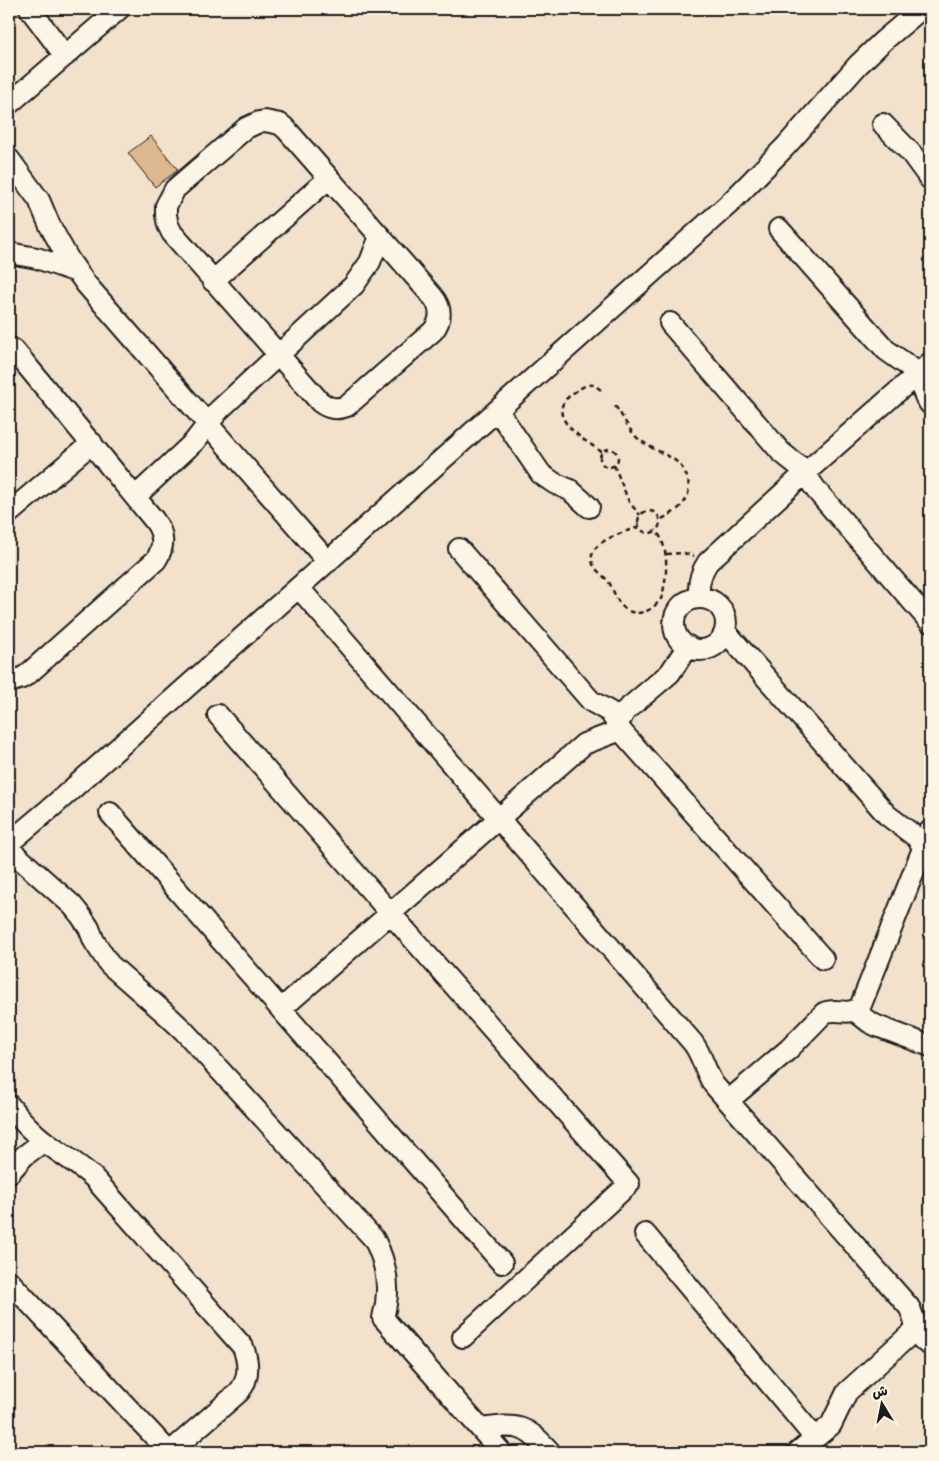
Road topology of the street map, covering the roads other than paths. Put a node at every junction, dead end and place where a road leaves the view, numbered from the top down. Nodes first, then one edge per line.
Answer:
1 (30, 9) edge
2 (119, 9) edge
3 (920, 9) edge
4 (65, 56) junction
5 (9, 104) edge
6 (883, 124) dead end
7 (9, 159) edge
8 (329, 178) junction
9 (930, 179) edge
10 (779, 229) dead end
11 (380, 236) junction
12 (9, 253) edge
13 (77, 272) junction
14 (213, 281) junction
15 (670, 323) dead end
16 (9, 347) edge
17 (278, 354) junction
18 (923, 369) edge
19 (930, 404) edge
20 (498, 411) junction
21 (208, 424) junction
22 (92, 443) junction
23 (805, 473) junction
24 (136, 497) junction
25 (589, 507) dead end
26 (9, 513) edge
27 (459, 549) dead end
28 (328, 562) junction
29 (299, 588) junction
30 (699, 598) junction
31 (930, 622) edge
32 (725, 631) junction
33 (688, 646) junction
34 (9, 682) edge
35 (218, 715) dead end
36 (617, 726) junction
37 (110, 812) dead end
38 (498, 818) junction
39 (927, 839) edge
40 (9, 842) edge
41 (9, 848) edge
42 (922, 877) edge
43 (391, 914) junction
44 (823, 959) dead end
45 (281, 1009) junction
46 (855, 1011) junction
47 (930, 1046) edge
48 (728, 1101) junction
49 (9, 1105) edge
50 (44, 1141) junction
51 (9, 1173) edge
52 (645, 1234) dead end
53 (502, 1263) dead end
54 (9, 1281) edge
55 (916, 1329) junction
56 (463, 1337) dead end
57 (930, 1345) edge
58 (482, 1430) junction
59 (815, 1438) junction
60 (170, 1452) edge
61 (501, 1452) edge
62 (550, 1452) edge
63 (798, 1452) edge

1 - 4 street
2 - 4 street
3 - 20 street
4 - 5 street
6 - 9 street
7 - 13 street
8 - 11 street
8 - 14 street
8 - 14 street
10 - 18 street
11 - 17 street
11 - 17 street
12 - 13 street
13 - 21 street
14 - 17 street
15 - 23 street
16 - 22 street
17 - 21 street
18 - 19 street
18 - 23 street
20 - 25 street
20 - 28 street
21 - 24 street
21 - 28 street
22 - 24 street
22 - 26 street
23 - 30 street
23 - 31 street
24 - 34 street
27 - 36 street
28 - 29 street
29 - 38 street
29 - 40 street
30 - 32 street
30 - 33 street
32 - 33 street
32 - 39 street
33 - 36 street
35 - 43 street
36 - 38 street
36 - 44 street
37 - 45 street
38 - 43 street
38 - 48 street
39 - 42 street
41 - 58 street
42 - 46 street
43 - 45 street
43 - 56 street
45 - 53 street
46 - 47 street
46 - 48 street
48 - 55 street
49 - 50 street
50 - 51 street
50 - 60 street
52 - 59 street
54 - 60 street
55 - 57 street
55 - 59 street
58 - 61 street
58 - 62 street
59 - 63 street

